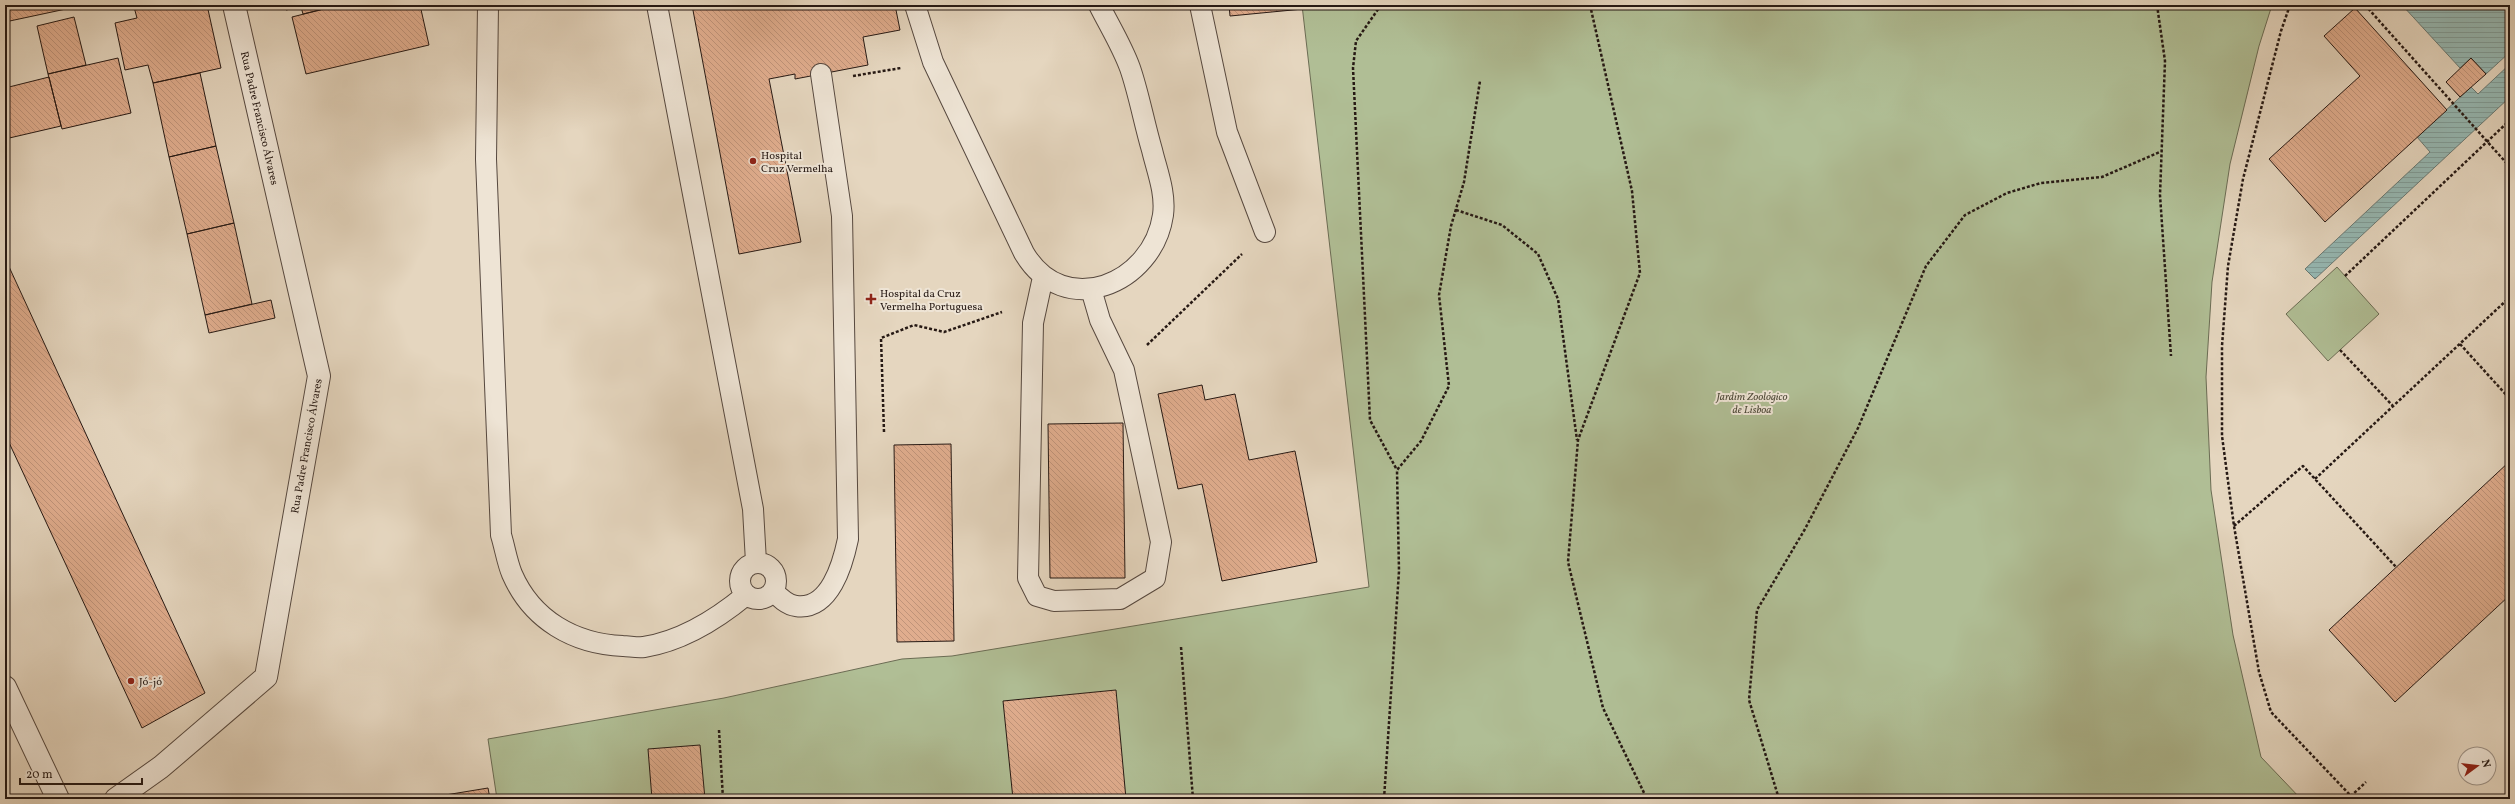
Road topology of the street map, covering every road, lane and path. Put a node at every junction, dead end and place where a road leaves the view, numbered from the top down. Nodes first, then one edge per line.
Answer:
1 (234, 5) edge
2 (488, 5) edge
3 (657, 5) edge
4 (916, 5) edge
5 (1099, 5) edge
6 (1200, 5) edge
7 (1381, 5) edge
8 (1590, 5) edge
9 (2157, 5) edge
10 (2290, 5) edge
11 (2365, 5) edge
12 (933, 62) junction
13 (822, 78) joint
14 (1480, 81) dead end
15 (2510, 120) edge
16 (2487, 142) junction
17 (2162, 151) junction
18 (2510, 167) edge
19 (1456, 210) junction
20 (1265, 232) joint
21 (2345, 276) dead end
22 (1043, 277) junction
23 (1091, 289) junction
24 (2510, 297) edge
25 (1003, 312) dead end
26 (1148, 344) dead end
27 (2460, 344) junction
28 (2340, 350) dead end
29 (2170, 356) dead end
30 (2510, 399) edge
31 (2393, 406) junction
32 (884, 432) dead end
33 (1578, 440) junction
34 (1397, 470) junction
35 (2314, 478) junction
36 (2234, 526) junction
37 (756, 562) junction
38 (2396, 567) dead end
39 (773, 591) junction
40 (746, 594) junction
41 (1181, 647) dead end
42 (5, 687) edge
43 (719, 730) dead end
44 (2366, 782) dead end
45 (58, 799) edge
46 (116, 799) edge
47 (723, 799) edge
48 (1193, 799) edge
49 (1384, 799) edge
50 (1647, 799) edge
51 (1779, 799) edge

1 - 46 street, Rua Padre Francisco Álvares
2 - 40 lane
3 - 37 lane
4 - 12 lane
5 - 23 lane
6 - 20 lane
7 - 34 path
8 - 33 path
9 - 17 path
10 - 36 path
11 - 16 path
12 - 13 path
12 - 22 lane
13 - 39 lane
14 - 19 path
15 - 16 path
16 - 18 path
16 - 21 path
17 - 29 path
17 - 51 path
19 - 33 path
19 - 34 path
20 - 26 path
22 - 23 lane
22 - 23 lane
24 - 27 path
25 - 32 path
27 - 30 path
27 - 31 path
28 - 31 path
31 - 35 path
33 - 50 path
34 - 49 path
35 - 36 path
35 - 38 path
36 - 44 path
37 - 39 lane
37 - 40 lane
39 - 40 lane
41 - 48 path
42 - 45 street
43 - 47 path

